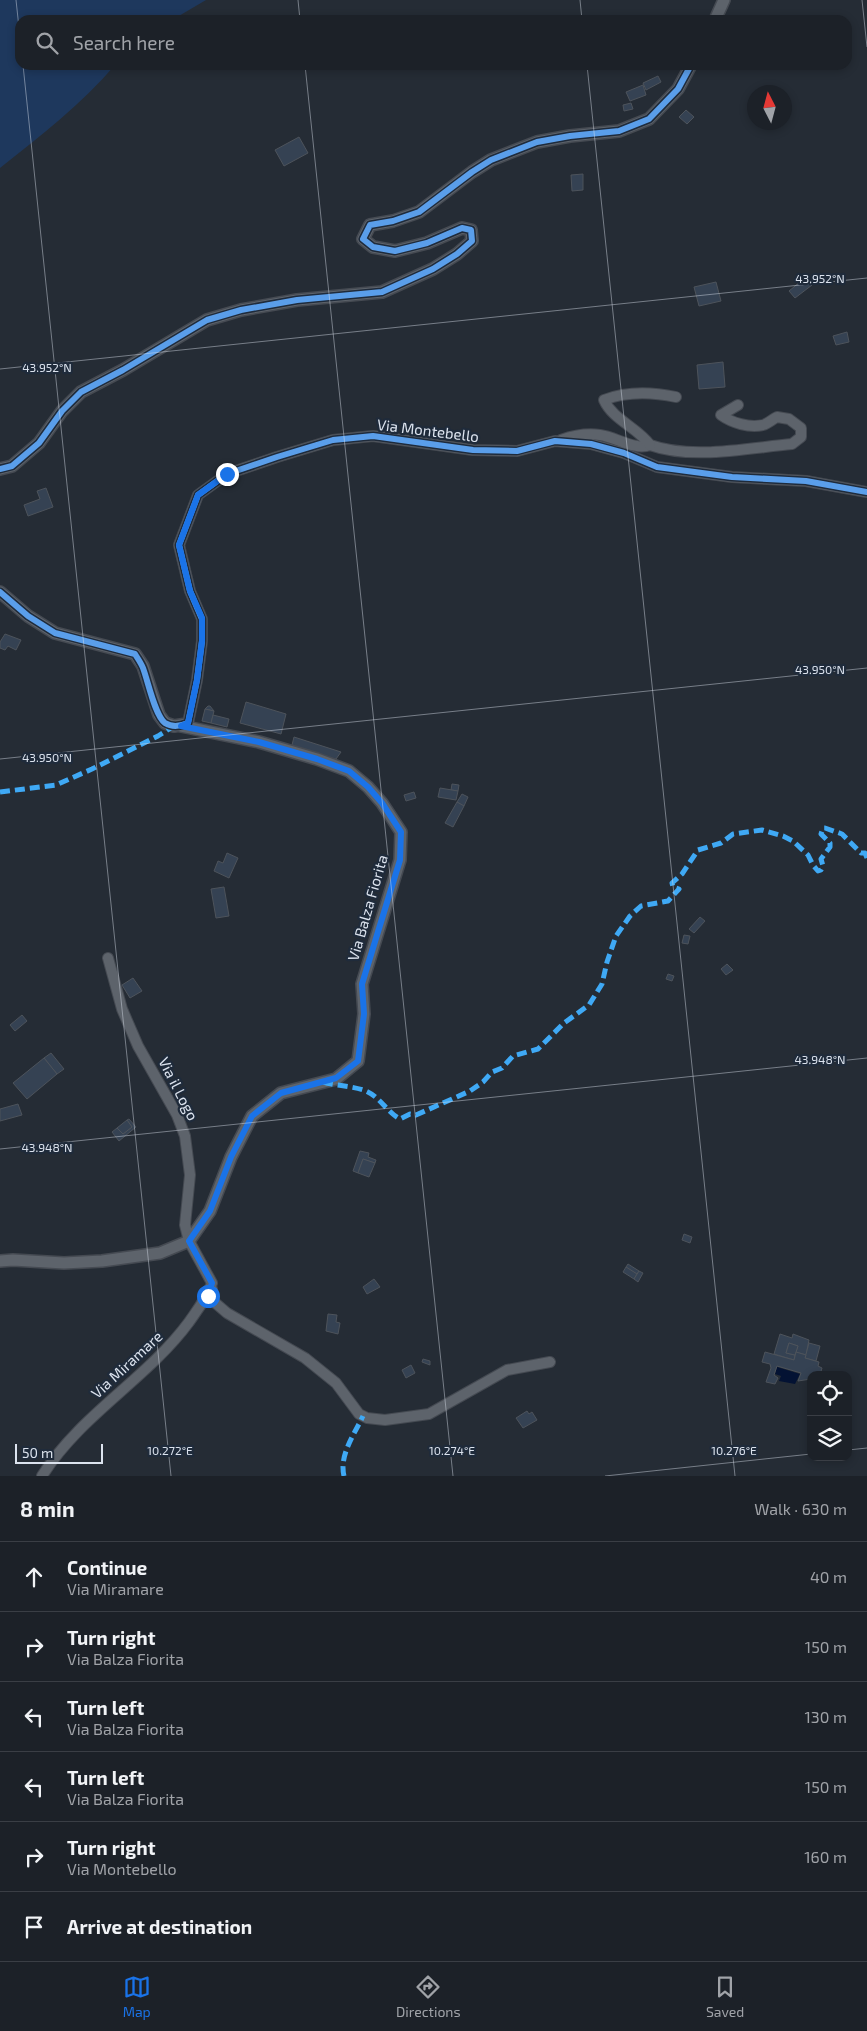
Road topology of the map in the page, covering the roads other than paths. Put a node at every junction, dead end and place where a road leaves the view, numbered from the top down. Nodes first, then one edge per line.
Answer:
1 (724, 0) edge
2 (717, 15) edge
3 (688, 70) edge
4 (676, 397) dead end
5 (738, 405) dead end
6 (555, 441) junction
7 (650, 445) junction
8 (0, 469) edge
9 (867, 492) edge
10 (0, 592) edge
11 (185, 725) junction
12 (108, 958) dead end
13 (189, 1241) junction
14 (0, 1261) edge
15 (212, 1283) junction
16 (550, 1362) dead end
17 (42, 1476) edge

1 - 2 street
3 - 8 street
4 - 7 street
5 - 7 street
6 - 7 street
6 - 9 street, Via Montebello
6 - 11 street, Via Montebello
10 - 11 street, Via Balza Fiorita
11 - 13 street, Via Balza Fiorita
12 - 13 street, Via il Logo
13 - 14 street
13 - 15 street
15 - 16 street
15 - 17 street, Via Miramare

